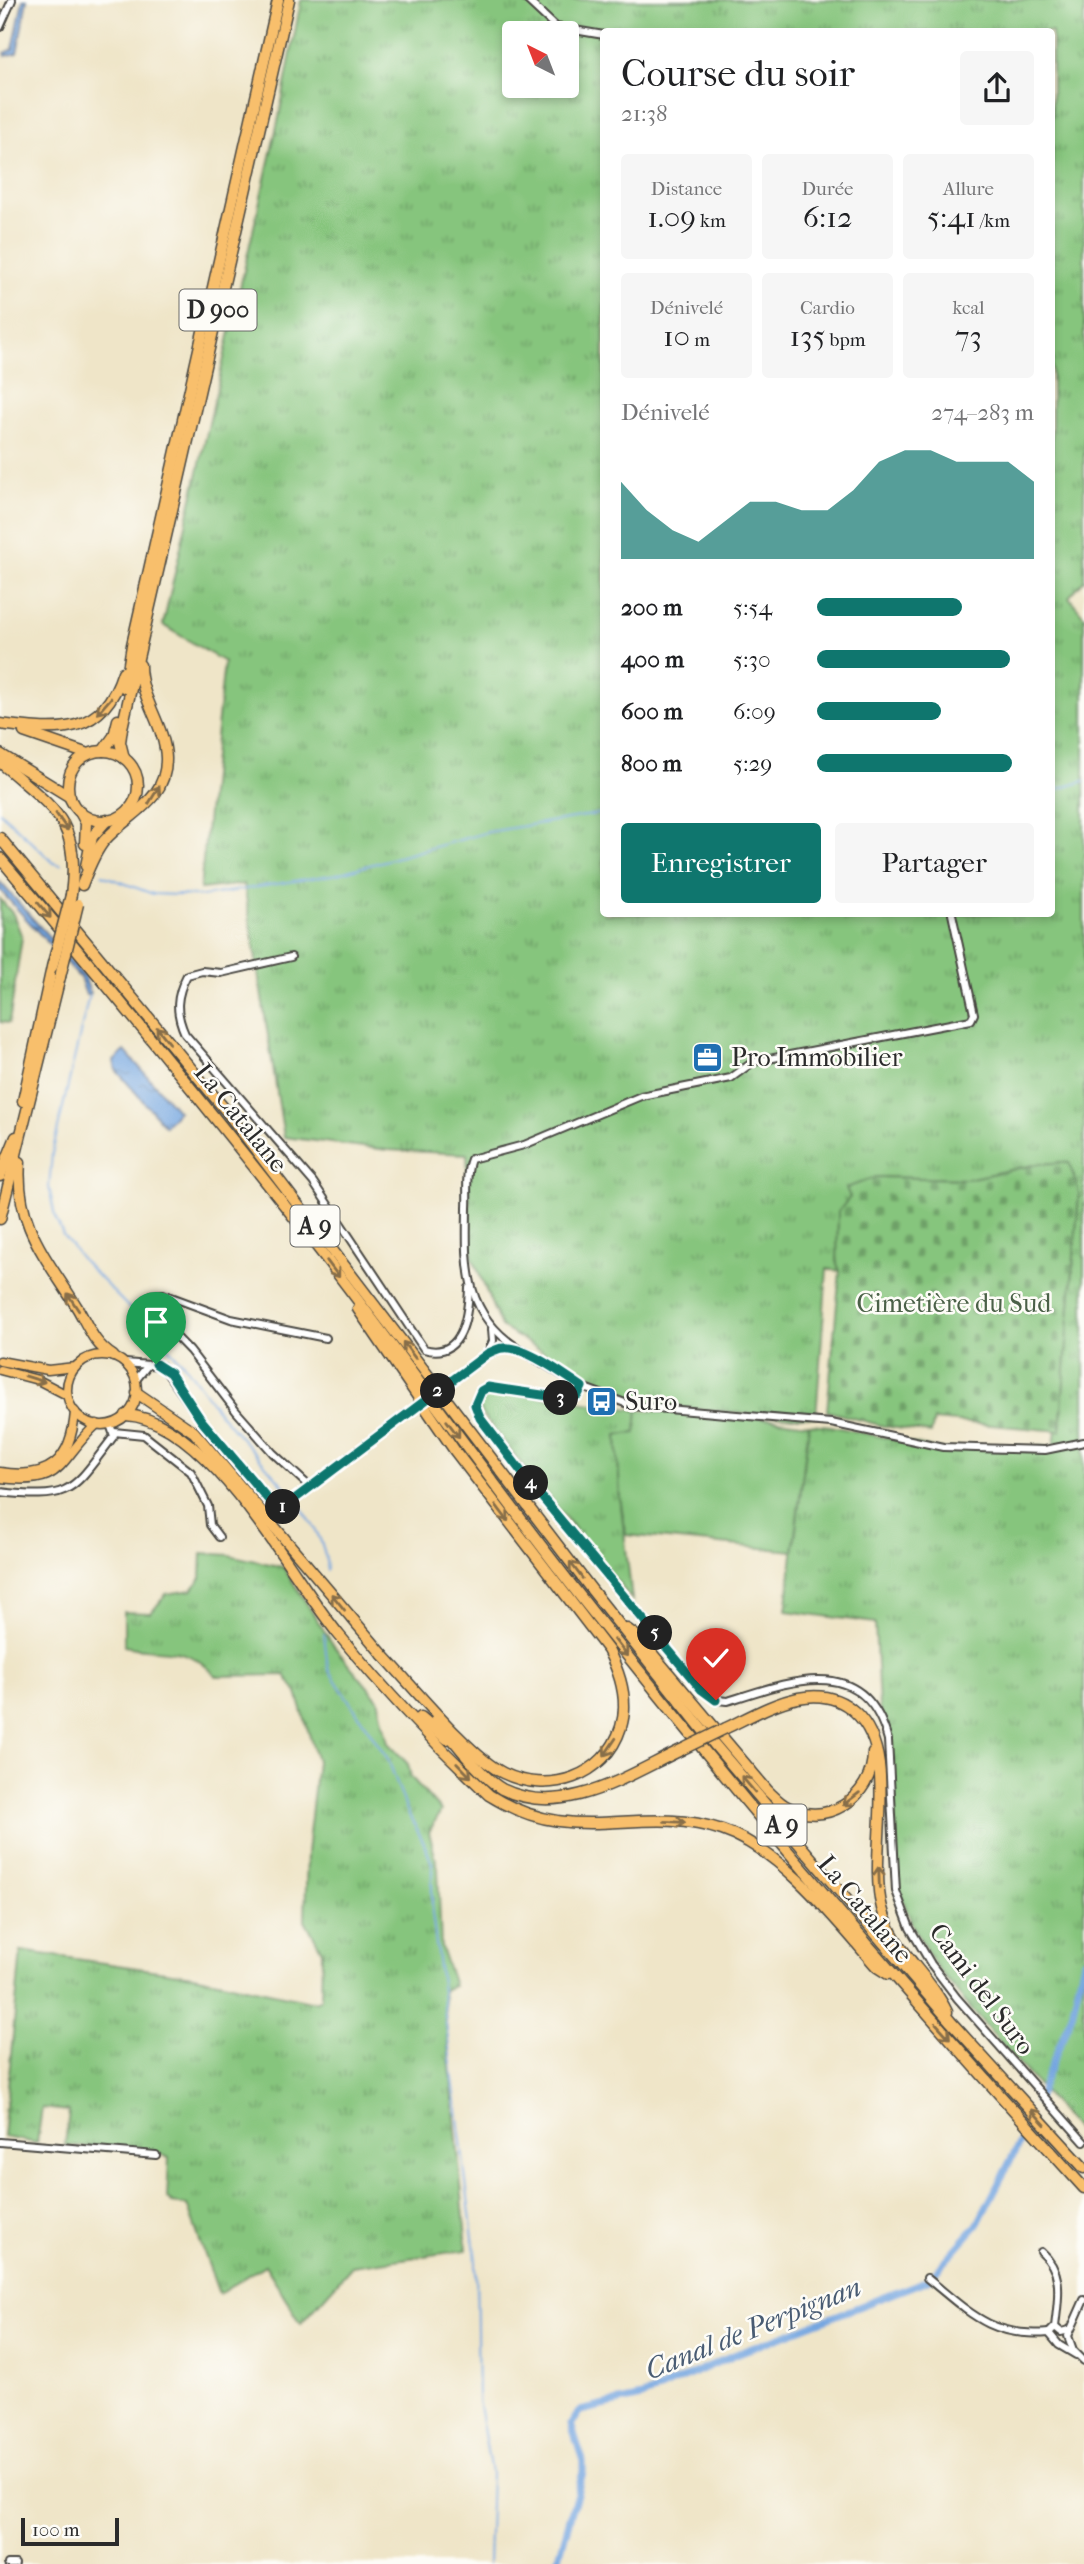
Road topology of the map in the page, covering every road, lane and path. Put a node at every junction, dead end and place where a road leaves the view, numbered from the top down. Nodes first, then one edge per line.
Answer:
1 (12, 0) edge
2 (278, 0) edge
3 (289, 0) edge
4 (527, 0) edge
5 (0, 27) edge
6 (600, 34) edge
7 (146, 620) junction
8 (132, 645) junction
9 (0, 724) edge
10 (103, 751) junction
11 (0, 754) edge
12 (88, 754) junction
13 (124, 758) junction
14 (0, 762) edge
15 (70, 797) junction
16 (80, 812) junction
17 (107, 820) junction
18 (0, 838) edge
19 (0, 858) edge
20 (82, 885) junction
21 (74, 900) junction
22 (953, 917) edge
23 (61, 931) junction
24 (291, 957) dead end
25 (19, 1138) junction
26 (0, 1176) edge
27 (0, 1197) edge
28 (0, 1219) edge
29 (470, 1283) junction
30 (353, 1296) junction
31 (492, 1327) junction
32 (326, 1338) dead end
33 (521, 1350) junction
34 (487, 1354) junction
35 (113, 1356) junction
36 (0, 1361) edge
37 (125, 1363) junction
38 (148, 1365) junction
39 (75, 1367) junction
40 (0, 1370) edge
41 (136, 1380) junction
42 (582, 1387) junction
43 (137, 1392) junction
44 (67, 1395) junction
45 (75, 1412) junction
46 (126, 1415) junction
47 (97, 1424) junction
48 (112, 1428) junction
49 (1084, 1442) edge
50 (0, 1472) edge
51 (0, 1478) edge
52 (310, 1487) junction
53 (0, 1492) edge
54 (219, 1536) dead end
55 (618, 1624) junction
56 (382, 1654) junction
57 (366, 1668) junction
58 (873, 1739) junction
59 (470, 1760) junction
60 (898, 1980) junction
61 (951, 2022) junction
62 (0, 2142) edge
63 (1084, 2142) edge
64 (156, 2155) dead end
65 (1084, 2168) edge
66 (1084, 2188) edge
67 (1041, 2252) dead end
68 (929, 2280) dead end
69 (1084, 2300) edge
70 (1052, 2330) junction
71 (1069, 2330) junction
72 (1077, 2356) junction
73 (1084, 2361) edge
74 (8, 2564) edge
75 (15, 2564) edge

1 - 5 street
2 - 8 highway
3 - 7 highway, D 900
4 - 6 street
7 - 13 highway, D 900
20 -> 7 highway, D 900
8 -> 9 highway
8 - 10 highway
9 - 12 highway
10 - 12 highway
10 - 13 highway
11 - 15 highway
12 - 15 highway
13 - 17 highway
14 -> 21 highway
15 - 16 highway
16 - 17 highway
16 - 21 highway
17 - 20 highway
55 -> 18 highway, La Catalane / A 9
19 -> 23 highway, La Catalane / A 9
20 - 21 highway
21 - 23 highway, bridge
21 - 25 highway, bridge
22 - 29 street
23 - 25 highway, bridge
23 -> 30 highway, La Catalane / A 9
24 - 29 street
25 - 26 highway
25 - 27 highway
25 - 28 highway
35 -> 25 highway
29 - 31 street
30 -> 56 highway
30 -> 60 highway, La Catalane / A 9
31 - 33 street
31 - 34 street
32 - 52 street
33 - 34 street
33 - 42 street
34 - 52 street, bridge
35 - 37 main road
35 - 39 main road
36 - 39 main road
37 - 38 street
37 - 41 main road
38 - 41 street
38 - 52 street
39 - 44 main road
40 -> 44 main road
41 - 43 main road
42 - 49 street
42 - 63 street, Cami del Suro
43 - 46 main road
56 -> 43 highway
44 - 45 main road
45 - 47 main road
45 - 50 main road
46 - 48 main road
46 - 57 highway
47 - 48 main road
47 - 51 main road
48 - 53 street
48 - 54 street
58 -> 55 highway
61 -> 55 highway, La Catalane / A 9
56 - 59 highway
57 - 59 highway
57 -> 60 highway
58 - 59 highway, bridge
61 -> 58 highway
60 -> 66 highway, La Catalane / A 9
65 -> 61 highway, La Catalane / A 9
62 - 64 street
67 - 70 street
68 - 70 street
69 - 71 street
70 - 71 street
70 - 72 street
71 - 72 street
72 - 73 street
74 - 75 street

